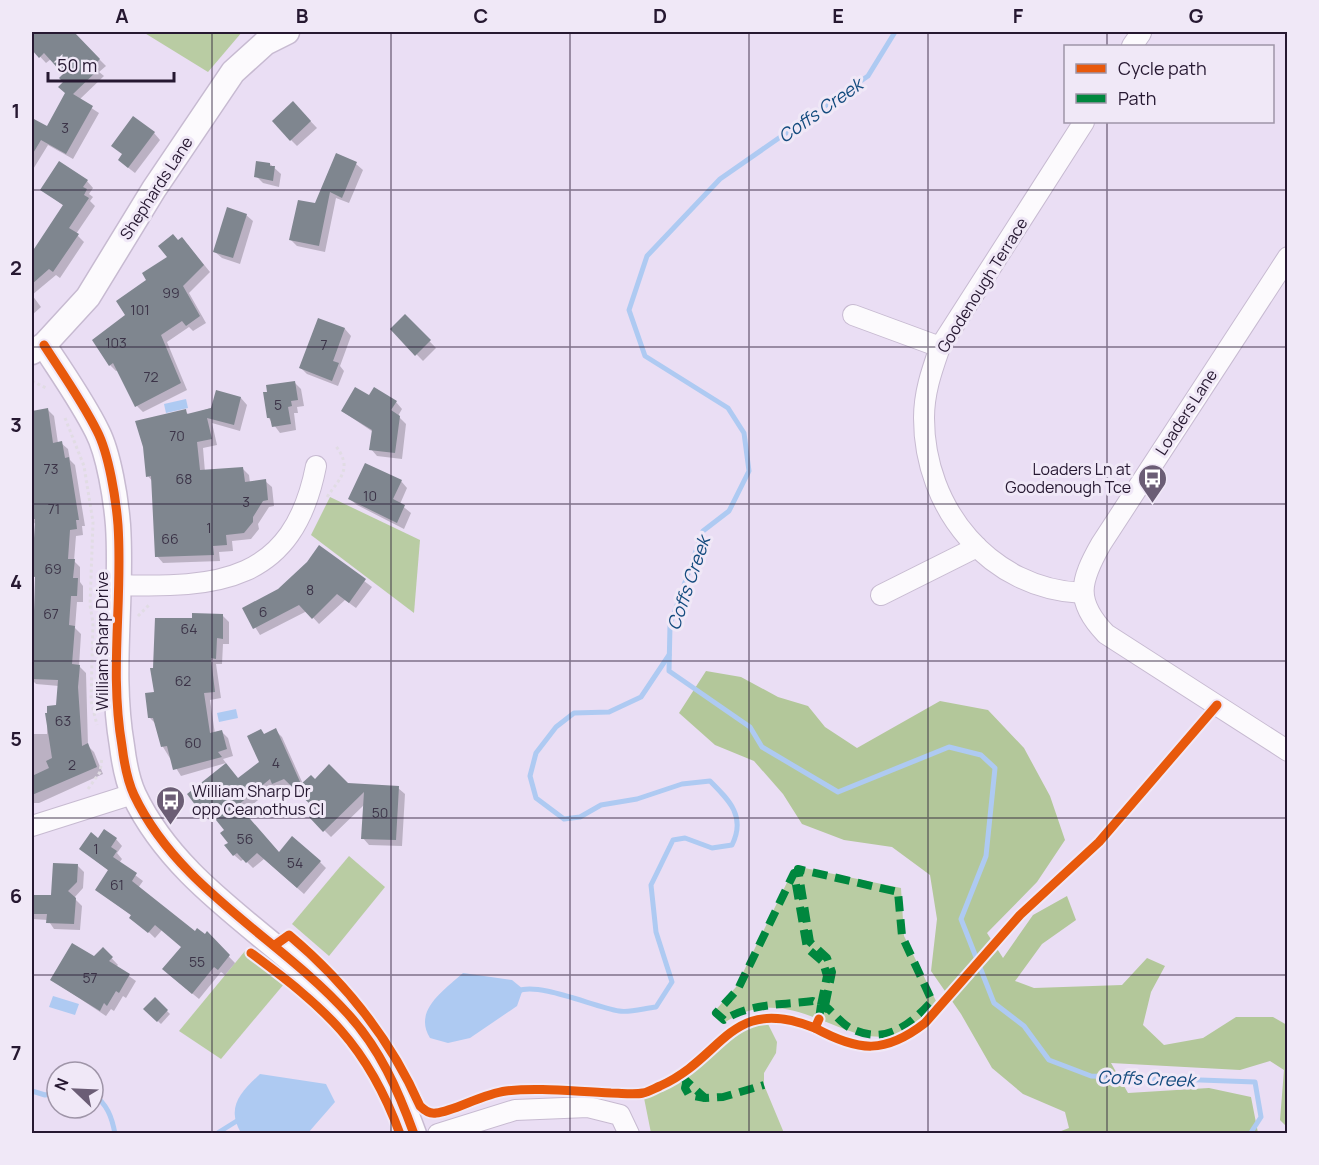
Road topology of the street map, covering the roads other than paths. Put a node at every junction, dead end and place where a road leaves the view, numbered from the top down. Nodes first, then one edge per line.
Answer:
1 (287, 32) edge
2 (1083, 123) edge
3 (1287, 256) edge
4 (853, 315) dead end
5 (940, 346) junction
6 (38, 348) edge
7 (316, 466) dead end
8 (977, 547) junction
9 (117, 585) junction
10 (1082, 593) junction
11 (881, 595) dead end
12 (1287, 751) edge
13 (133, 794) junction
14 (32, 826) edge
15 (414, 1134) edge
16 (438, 1134) edge
17 (629, 1134) edge

1 - 6 street, Shephards Lane
2 - 5 street, Goodenough Terrace
3 - 10 street, Loaders Lane
4 - 5 street
5 - 8 street, Goodenough Terrace
6 - 9 street, William Sharp Drive
7 - 9 street
8 - 10 street, Goodenough Terrace
8 - 11 street
9 - 13 street, William Sharp Drive
10 - 12 street
13 - 14 street
13 - 15 street, William Sharp Drive
16 - 17 street

